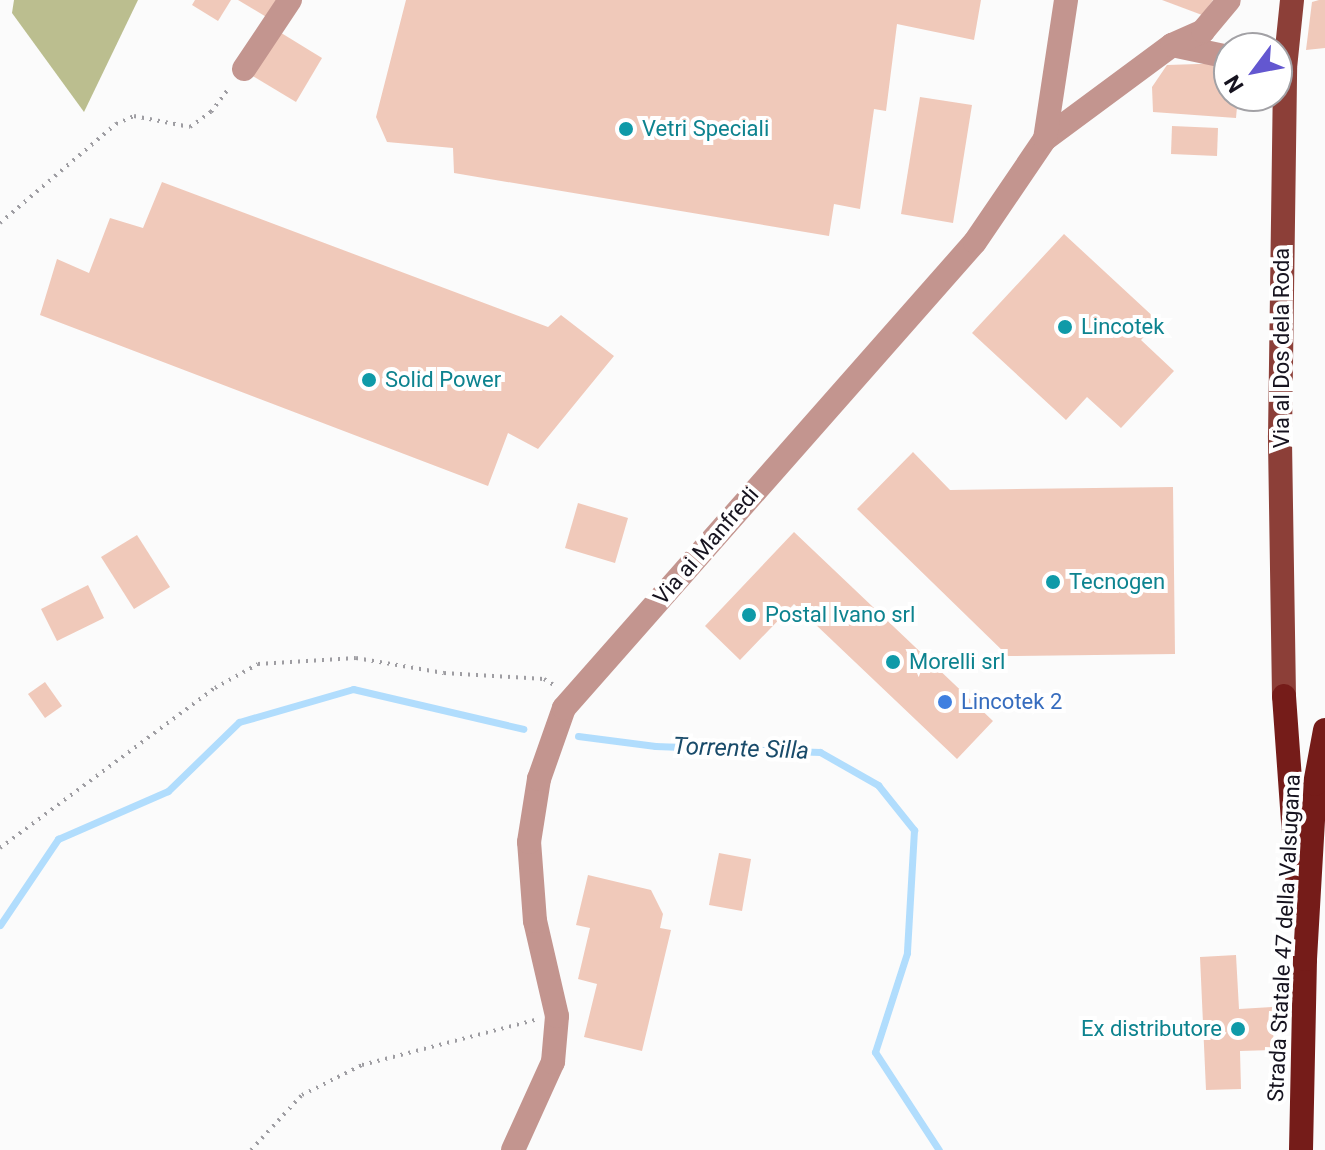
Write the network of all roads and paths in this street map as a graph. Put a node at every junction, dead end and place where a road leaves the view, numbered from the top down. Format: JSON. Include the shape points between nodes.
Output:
{"nodes":[{"id":1,"x":290,"y":0,"type":"edge"},
{"id":2,"x":1066,"y":0,"type":"edge"},
{"id":3,"x":1229,"y":0,"type":"edge"},
{"id":4,"x":1292,"y":0,"type":"edge"},
{"id":5,"x":1287,"y":32,"type":"edge"},
{"id":6,"x":1172,"y":45,"type":"junction"},
{"id":7,"x":1213,"y":54,"type":"edge"},
{"id":8,"x":244,"y":69,"type":"joint"},
{"id":9,"x":1281,"y":112,"type":"edge"},
{"id":10,"x":1045,"y":139,"type":"junction"},
{"id":11,"x":0,"y":223,"type":"edge"},
{"id":12,"x":1284,"y":696,"type":"joint"},
{"id":13,"x":568,"y":704,"type":"junction"},
{"id":14,"x":1325,"y":730,"type":"edge"},
{"id":15,"x":0,"y":848,"type":"edge"},
{"id":16,"x":1305,"y":959,"type":"junction"},
{"id":17,"x":557,"y":1016,"type":"junction"},
{"id":18,"x":251,"y":1150,"type":"edge"},
{"id":19,"x":513,"y":1150,"type":"edge"},
{"id":20,"x":1301,"y":1150,"type":"edge"}],
"edges":[{"from":1,"to":8,"type":"street"},
{"from":2,"to":10,"type":"street","name":"Via ai Manfredi"},
{"from":3,"to":6,"type":"street","name":"Via ai Manfredi","via":[[1203,31]]},
{"from":4,"to":5,"type":"main road","name":"Via al Dos dela Roda"},
{"from":6,"to":7,"type":"street"},
{"from":6,"to":10,"type":"street","name":"Via ai Manfredi"},
{"from":8,"to":11,"type":"path","via":[[211,112],[190,127],[134,116],[116,124]]},
{"from":9,"to":12,"type":"main road","name":"Via al Dos dela Roda"},
{"from":10,"to":13,"type":"street","name":"Via ai Manfredi","via":[[975,242]]},
{"from":12,"to":16,"type":"highway"},
{"from":13,"to":15,"type":"path","via":[[544,679],[444,673],[356,658],[258,664],[215,688]]},
{"from":13,"to":17,"type":"street","name":"Via ai Manfredi","via":[[550,739],[529,842],[535,921]]},
{"from":14,"to":16,"type":"highway","name":"Strada Statale 47 della Valsugana","via":[[1315,784]]},
{"from":16,"to":20,"type":"highway","name":"Strada Statale 47 della Valsugana"},
{"from":17,"to":18,"type":"path","via":[[362,1065],[302,1095]]},
{"from":17,"to":19,"type":"street","name":"Via ai Manfredi","via":[[553,1062]]}]}
